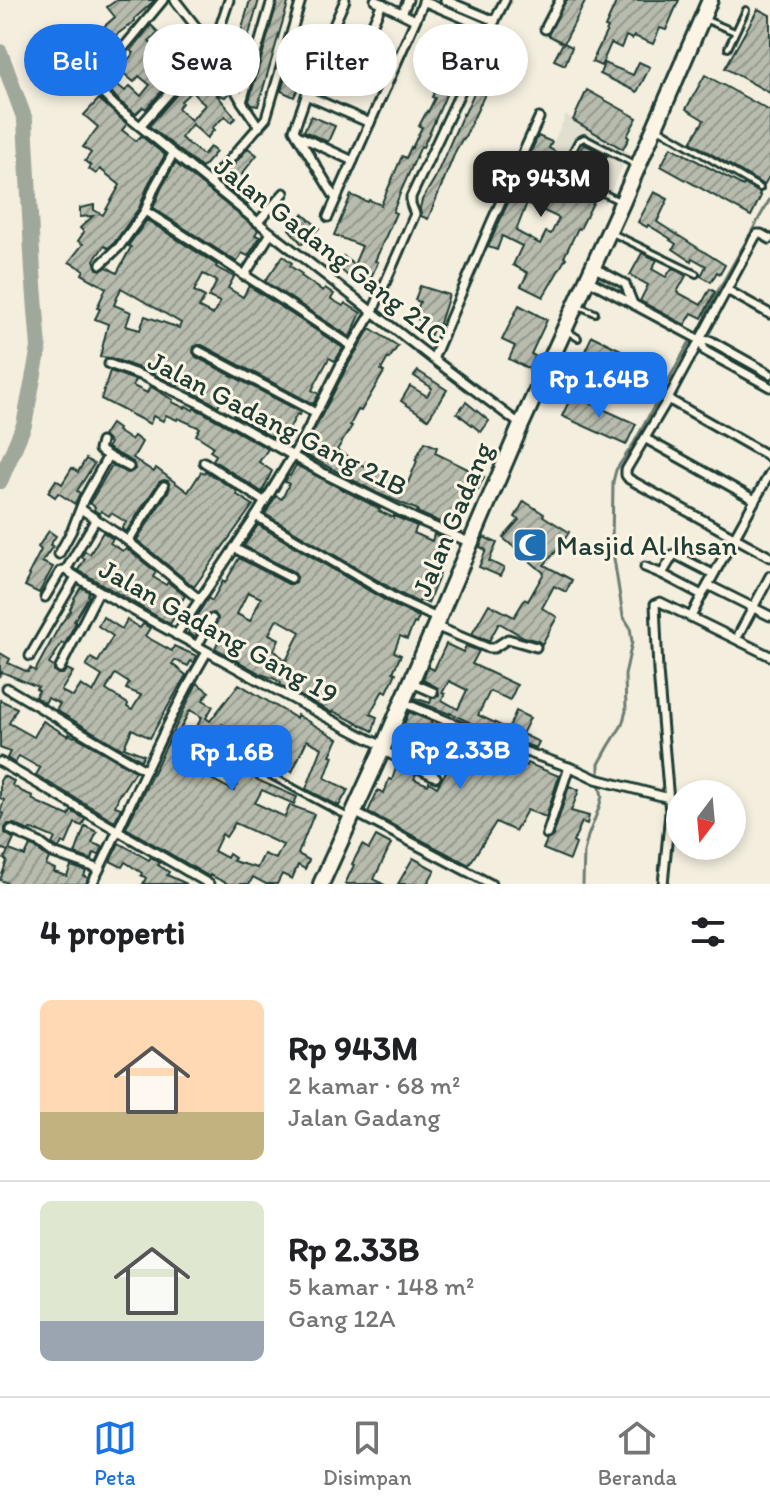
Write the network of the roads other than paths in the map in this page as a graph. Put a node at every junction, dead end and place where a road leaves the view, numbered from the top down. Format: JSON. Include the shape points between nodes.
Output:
{"nodes":[{"id":1,"x":163,"y":0,"type":"edge"},
{"id":2,"x":175,"y":0,"type":"edge"},
{"id":3,"x":229,"y":0,"type":"edge"},
{"id":4,"x":272,"y":0,"type":"edge"},
{"id":5,"x":301,"y":0,"type":"edge"},
{"id":6,"x":345,"y":0,"type":"edge"},
{"id":7,"x":408,"y":0,"type":"edge"},
{"id":8,"x":505,"y":0,"type":"edge"},
{"id":9,"x":560,"y":0,"type":"edge"},
{"id":10,"x":710,"y":0,"type":"edge"},
{"id":11,"x":422,"y":1,"type":"edge"},
{"id":12,"x":451,"y":1,"type":"edge"},
{"id":13,"x":379,"y":2,"type":"edge"},
{"id":14,"x":746,"y":10,"type":"dead end"},
{"id":15,"x":450,"y":12,"type":"junction"},
{"id":16,"x":402,"y":13,"type":"junction"},
{"id":17,"x":702,"y":18,"type":"junction"},
{"id":18,"x":415,"y":20,"type":"junction"},
{"id":19,"x":495,"y":21,"type":"junction"},
{"id":20,"x":194,"y":24,"type":"edge"},
{"id":21,"x":221,"y":24,"type":"edge"},
{"id":22,"x":334,"y":24,"type":"edge"},
{"id":23,"x":370,"y":24,"type":"edge"},
{"id":24,"x":545,"y":29,"type":"dead end"},
{"id":25,"x":735,"y":32,"type":"junction"},
{"id":26,"x":127,"y":44,"type":"edge"},
{"id":27,"x":728,"y":48,"type":"dead end"},
{"id":28,"x":397,"y":62,"type":"edge"},
{"id":29,"x":105,"y":96,"type":"edge"},
{"id":30,"x":167,"y":96,"type":"edge"},
{"id":31,"x":239,"y":96,"type":"edge"},
{"id":32,"x":306,"y":96,"type":"edge"},
{"id":33,"x":308,"y":96,"type":"edge"},
{"id":34,"x":382,"y":96,"type":"edge"},
{"id":35,"x":459,"y":96,"type":"edge"},
{"id":36,"x":242,"y":102,"type":"junction"},
{"id":37,"x":539,"y":118,"type":"dead end"},
{"id":38,"x":370,"y":123,"type":"junction"},
{"id":39,"x":140,"y":126,"type":"junction"},
{"id":40,"x":654,"y":126,"type":"junction"},
{"id":41,"x":259,"y":127,"type":"junction"},
{"id":42,"x":296,"y":135,"type":"junction"},
{"id":43,"x":173,"y":154,"type":"junction"},
{"id":44,"x":353,"y":161,"type":"junction"},
{"id":45,"x":637,"y":166,"type":"junction"},
{"id":46,"x":210,"y":182,"type":"junction"},
{"id":47,"x":760,"y":188,"type":"dead end"},
{"id":48,"x":284,"y":193,"type":"dead end"},
{"id":49,"x":336,"y":199,"type":"junction"},
{"id":50,"x":622,"y":203,"type":"junction"},
{"id":51,"x":145,"y":211,"type":"junction"},
{"id":52,"x":328,"y":217,"type":"dead end"},
{"id":53,"x":258,"y":222,"type":"junction"},
{"id":54,"x":608,"y":231,"type":"junction"},
{"id":55,"x":271,"y":233,"type":"junction"},
{"id":56,"x":770,"y":239,"type":"edge"},
{"id":57,"x":101,"y":264,"type":"dead end"},
{"id":58,"x":589,"y":273,"type":"junction"},
{"id":59,"x":696,"y":274,"type":"dead end"},
{"id":60,"x":244,"y":276,"type":"junction"},
{"id":61,"x":727,"y":290,"type":"junction"},
{"id":62,"x":575,"y":304,"type":"junction"},
{"id":63,"x":633,"y":304,"type":"junction"},
{"id":64,"x":373,"y":311,"type":"junction"},
{"id":65,"x":595,"y":313,"type":"dead end"},
{"id":66,"x":770,"y":314,"type":"edge"},
{"id":67,"x":564,"y":329,"type":"junction"},
{"id":68,"x":578,"y":338,"type":"dead end"},
{"id":69,"x":700,"y":340,"type":"junction"},
{"id":70,"x":352,"y":346,"type":"junction"},
{"id":71,"x":199,"y":351,"type":"dead end"},
{"id":72,"x":433,"y":359,"type":"junction"},
{"id":73,"x":109,"y":364,"type":"dead end"},
{"id":74,"x":753,"y":365,"type":"junction"},
{"id":75,"x":748,"y":374,"type":"junction"},
{"id":76,"x":770,"y":374,"type":"edge"},
{"id":77,"x":770,"y":387,"type":"edge"},
{"id":78,"x":668,"y":399,"type":"junction"},
{"id":79,"x":316,"y":413,"type":"junction"},
{"id":80,"x":521,"y":425,"type":"junction"},
{"id":81,"x":646,"y":439,"type":"junction"},
{"id":82,"x":101,"y":442,"type":"dead end"},
{"id":83,"x":293,"y":455,"type":"junction"},
{"id":84,"x":108,"y":456,"type":"junction"},
{"id":85,"x":770,"y":457,"type":"edge"},
{"id":86,"x":204,"y":462,"type":"dead end"},
{"id":87,"x":129,"y":467,"type":"dead end"},
{"id":88,"x":770,"y":473,"type":"edge"},
{"id":89,"x":164,"y":486,"type":"dead end"},
{"id":90,"x":755,"y":500,"type":"junction"},
{"id":91,"x":265,"y":502,"type":"junction"},
{"id":92,"x":81,"y":509,"type":"junction"},
{"id":93,"x":256,"y":516,"type":"junction"},
{"id":94,"x":96,"y":519,"type":"junction"},
{"id":95,"x":734,"y":538,"type":"junction"},
{"id":96,"x":128,"y":541,"type":"junction"},
{"id":97,"x":471,"y":543,"type":"junction"},
{"id":98,"x":234,"y":548,"type":"junction"},
{"id":99,"x":59,"y":554,"type":"dead end"},
{"id":100,"x":770,"y":557,"type":"edge"},
{"id":101,"x":645,"y":567,"type":"dead end"},
{"id":102,"x":66,"y":570,"type":"junction"},
{"id":103,"x":662,"y":574,"type":"junction"},
{"id":104,"x":713,"y":574,"type":"junction"},
{"id":105,"x":770,"y":576,"type":"edge"},
{"id":106,"x":76,"y":577,"type":"junction"},
{"id":107,"x":291,"y":578,"type":"dead end"},
{"id":108,"x":708,"y":585,"type":"junction"},
{"id":109,"x":99,"y":591,"type":"junction"},
{"id":110,"x":702,"y":595,"type":"junction"},
{"id":111,"x":45,"y":597,"type":"dead end"},
{"id":112,"x":199,"y":599,"type":"junction"},
{"id":113,"x":753,"y":607,"type":"junction"},
{"id":114,"x":693,"y":613,"type":"dead end"},
{"id":115,"x":770,"y":616,"type":"edge"},
{"id":116,"x":212,"y":619,"type":"dead end"},
{"id":117,"x":437,"y":622,"type":"junction"},
{"id":118,"x":739,"y":634,"type":"dead end"},
{"id":119,"x":176,"y":635,"type":"junction"},
{"id":120,"x":197,"y":646,"type":"junction"},
{"id":121,"x":536,"y":647,"type":"dead end"},
{"id":122,"x":207,"y":652,"type":"junction"},
{"id":123,"x":30,"y":656,"type":"dead end"},
{"id":124,"x":770,"y":656,"type":"edge"},
{"id":125,"x":60,"y":668,"type":"dead end"},
{"id":126,"x":410,"y":682,"type":"junction"},
{"id":127,"x":7,"y":688,"type":"dead end"},
{"id":128,"x":433,"y":692,"type":"dead end"},
{"id":129,"x":402,"y":702,"type":"junction"},
{"id":130,"x":382,"y":748,"type":"junction"},
{"id":131,"x":0,"y":762,"type":"edge"},
{"id":132,"x":225,"y":767,"type":"dead end"},
{"id":133,"x":569,"y":767,"type":"junction"},
{"id":134,"x":145,"y":770,"type":"junction"},
{"id":135,"x":436,"y":777,"type":"dead end"},
{"id":136,"x":667,"y":780,"type":"edge"},
{"id":137,"x":666,"y":797,"type":"edge"},
{"id":138,"x":352,"y":815,"type":"junction"},
{"id":139,"x":11,"y":830,"type":"dead end"},
{"id":140,"x":117,"y":830,"type":"junction"},
{"id":141,"x":547,"y":834,"type":"dead end"},
{"id":142,"x":666,"y":854,"type":"edge"},
{"id":143,"x":99,"y":869,"type":"junction"},
{"id":144,"x":92,"y":884,"type":"edge"},
{"id":145,"x":209,"y":884,"type":"edge"},
{"id":146,"x":321,"y":884,"type":"edge"},
{"id":147,"x":491,"y":884,"type":"edge"},
{"id":148,"x":663,"y":884,"type":"edge"}],
"edges":[{"from":1,"to":26,"type":"street"},
{"from":2,"to":20,"type":"street"},
{"from":3,"to":21,"type":"street"},
{"from":4,"to":36,"type":"street"},
{"from":5,"to":41,"type":"street"},
{"from":6,"to":22,"type":"street"},
{"from":7,"to":16,"type":"street"},
{"from":8,"to":19,"type":"street"},
{"from":9,"to":24,"type":"street"},
{"from":10,"to":17,"type":"highway","name":"Jalan Gadang"},
{"from":11,"to":15,"type":"street"},
{"from":11,"to":18,"type":"street"},
{"from":12,"to":15,"type":"street"},
{"from":12,"to":19,"type":"street"},
{"from":13,"to":16,"type":"street"},
{"from":13,"to":23,"type":"street"},
{"from":14,"to":25,"type":"lane"},
{"from":15,"to":19,"type":"street","via":[[489,29]]},
{"from":16,"to":18,"type":"street"},
{"from":17,"to":25,"type":"lane"},
{"from":17,"to":40,"type":"highway","name":"Jalan Gadang"},
{"from":18,"to":28,"type":"street"},
{"from":25,"to":27,"type":"lane"},
{"from":29,"to":39,"type":"street","name":"Jalan Gadang Gang 21C"},
{"from":30,"to":39,"type":"street"},
{"from":31,"to":36,"type":"street"},
{"from":32,"to":42,"type":"street"},
{"from":33,"to":38,"type":"street"},
{"from":34,"to":38,"type":"street"},
{"from":35,"to":64,"type":"street","via":[[411,197],[415,214]]},
{"from":36,"to":41,"type":"street"},
{"from":37,"to":72,"type":"street"},
{"from":38,"to":44,"type":"street"},
{"from":39,"to":43,"type":"street","name":"Jalan Gadang Gang 21C"},
{"from":40,"to":45,"type":"highway","name":"Jalan Gadang"},
{"from":40,"to":47,"type":"lane"},
{"from":41,"to":46,"type":"street"},
{"from":42,"to":44,"type":"street"},
{"from":42,"to":49,"type":"street"},
{"from":43,"to":46,"type":"street","name":"Jalan Gadang Gang 21C"},
{"from":43,"to":51,"type":"street"},
{"from":44,"to":49,"type":"street"},
{"from":45,"to":50,"type":"highway","name":"Jalan Gadang"},
{"from":45,"to":50,"type":"lane","via":[[581,138],[564,167],[567,175]]},
{"from":46,"to":53,"type":"street","name":"Jalan Gadang Gang 21C"},
{"from":48,"to":53,"type":"street"},
{"from":49,"to":52,"type":"street"},
{"from":50,"to":54,"type":"highway","name":"Jalan Gadang"},
{"from":51,"to":57,"type":"street"},
{"from":51,"to":60,"type":"street"},
{"from":53,"to":55,"type":"street","name":"Jalan Gadang Gang 21C"},
{"from":54,"to":58,"type":"highway","name":"Jalan Gadang"},
{"from":54,"to":59,"type":"lane"},
{"from":55,"to":60,"type":"street"},
{"from":55,"to":64,"type":"street","name":"Jalan Gadang Gang 21C"},
{"from":56,"to":61,"type":"street","via":[[757,234]]},
{"from":58,"to":62,"type":"highway","name":"Jalan Gadang"},
{"from":58,"to":63,"type":"street"},
{"from":58,"to":63,"type":"street","via":[[625,284]]},
{"from":60,"to":70,"type":"street"},
{"from":61,"to":66,"type":"street"},
{"from":61,"to":69,"type":"street"},
{"from":62,"to":65,"type":"lane"},
{"from":62,"to":67,"type":"highway","name":"Jalan Gadang"},
{"from":63,"to":69,"type":"street"},
{"from":64,"to":70,"type":"street"},
{"from":64,"to":72,"type":"street","name":"Jalan Gadang Gang 21C"},
{"from":67,"to":68,"type":"lane"},
{"from":67,"to":80,"type":"highway","name":"Jalan Gadang"},
{"from":69,"to":74,"type":"street"},
{"from":69,"to":75,"type":"street","via":[[705,351]]},
{"from":69,"to":78,"type":"street"},
{"from":70,"to":79,"type":"street"},
{"from":71,"to":79,"type":"street"},
{"from":72,"to":80,"type":"street","name":"Jalan Gadang Gang 21C"},
{"from":73,"to":83,"type":"street","name":"Jalan Gadang Gang 21B","via":[[205,406]]},
{"from":74,"to":75,"type":"street"},
{"from":74,"to":76,"type":"street"},
{"from":75,"to":77,"type":"street"},
{"from":78,"to":81,"type":"street"},
{"from":78,"to":85,"type":"street"},
{"from":79,"to":83,"type":"street"},
{"from":80,"to":97,"type":"highway","name":"Jalan Gadang"},
{"from":81,"to":90,"type":"street"},
{"from":81,"to":95,"type":"street","via":[[626,475]]},
{"from":82,"to":84,"type":"street","via":[[99,450]]},
{"from":83,"to":91,"type":"street"},
{"from":83,"to":97,"type":"street","name":"Jalan Gadang Gang 21B"},
{"from":84,"to":87,"type":"street"},
{"from":84,"to":92,"type":"street"},
{"from":86,"to":91,"type":"street"},
{"from":88,"to":90,"type":"street"},
{"from":89,"to":96,"type":"street"},
{"from":90,"to":95,"type":"street"},
{"from":91,"to":93,"type":"street"},
{"from":92,"to":94,"type":"street"},
{"from":92,"to":99,"type":"street"},
{"from":93,"to":98,"type":"street"},
{"from":93,"to":117,"type":"street"},
{"from":94,"to":96,"type":"street"},
{"from":94,"to":102,"type":"street"},
{"from":95,"to":100,"type":"street"},
{"from":95,"to":104,"type":"street"},
{"from":96,"to":112,"type":"street"},
{"from":97,"to":117,"type":"highway","name":"Jalan Gadang"},
{"from":98,"to":107,"type":"street"},
{"from":98,"to":112,"type":"street"},
{"from":101,"to":103,"type":"street"},
{"from":102,"to":106,"type":"street","name":"Jalan Gadang Gang 19"},
{"from":102,"to":111,"type":"street","name":"Jalan Gadang Gang 19"},
{"from":103,"to":104,"type":"street","via":[[674,554]]},
{"from":103,"to":110,"type":"street"},
{"from":104,"to":108,"type":"street"},
{"from":105,"to":113,"type":"street"},
{"from":106,"to":109,"type":"street","name":"Jalan Gadang Gang 19"},
{"from":106,"to":123,"type":"street"},
{"from":108,"to":110,"type":"street"},
{"from":108,"to":113,"type":"street"},
{"from":109,"to":119,"type":"street","name":"Jalan Gadang Gang 19"},
{"from":109,"to":125,"type":"street"},
{"from":110,"to":114,"type":"street"},
{"from":112,"to":119,"type":"street"},
{"from":113,"to":115,"type":"street"},
{"from":113,"to":118,"type":"street"},
{"from":116,"to":120,"type":"street"},
{"from":117,"to":121,"type":"street","via":[[488,648],[508,639]]},
{"from":117,"to":126,"type":"highway","name":"Jalan Gadang"},
{"from":119,"to":120,"type":"street","name":"Jalan Gadang Gang 19"},
{"from":120,"to":122,"type":"street","name":"Jalan Gadang Gang 19"},
{"from":122,"to":130,"type":"street","name":"Jalan Gadang Gang 19"},
{"from":122,"to":134,"type":"street"},
{"from":124,"to":136,"type":"street","via":[[655,604]]},
{"from":126,"to":128,"type":"street"},
{"from":126,"to":129,"type":"highway","name":"Jalan Gadang"},
{"from":127,"to":134,"type":"street"},
{"from":129,"to":130,"type":"highway","name":"Jalan Gadang"},
{"from":129,"to":133,"type":"street"},
{"from":130,"to":135,"type":"street","name":"Jalan Gadang Gang 19"},
{"from":130,"to":138,"type":"highway","name":"Jalan Gadang"},
{"from":131,"to":140,"type":"street"},
{"from":132,"to":138,"type":"lane","via":[[237,761],[251,765]]},
{"from":133,"to":137,"type":"street"},
{"from":133,"to":141,"type":"street"},
{"from":134,"to":140,"type":"street"},
{"from":138,"to":146,"type":"highway","name":"Jalan Gadang"},
{"from":138,"to":147,"type":"street"},
{"from":139,"to":143,"type":"street","via":[[53,853]]},
{"from":140,"to":143,"type":"street"},
{"from":140,"to":145,"type":"street"},
{"from":142,"to":148,"type":"street"},
{"from":143,"to":144,"type":"street"}]}
